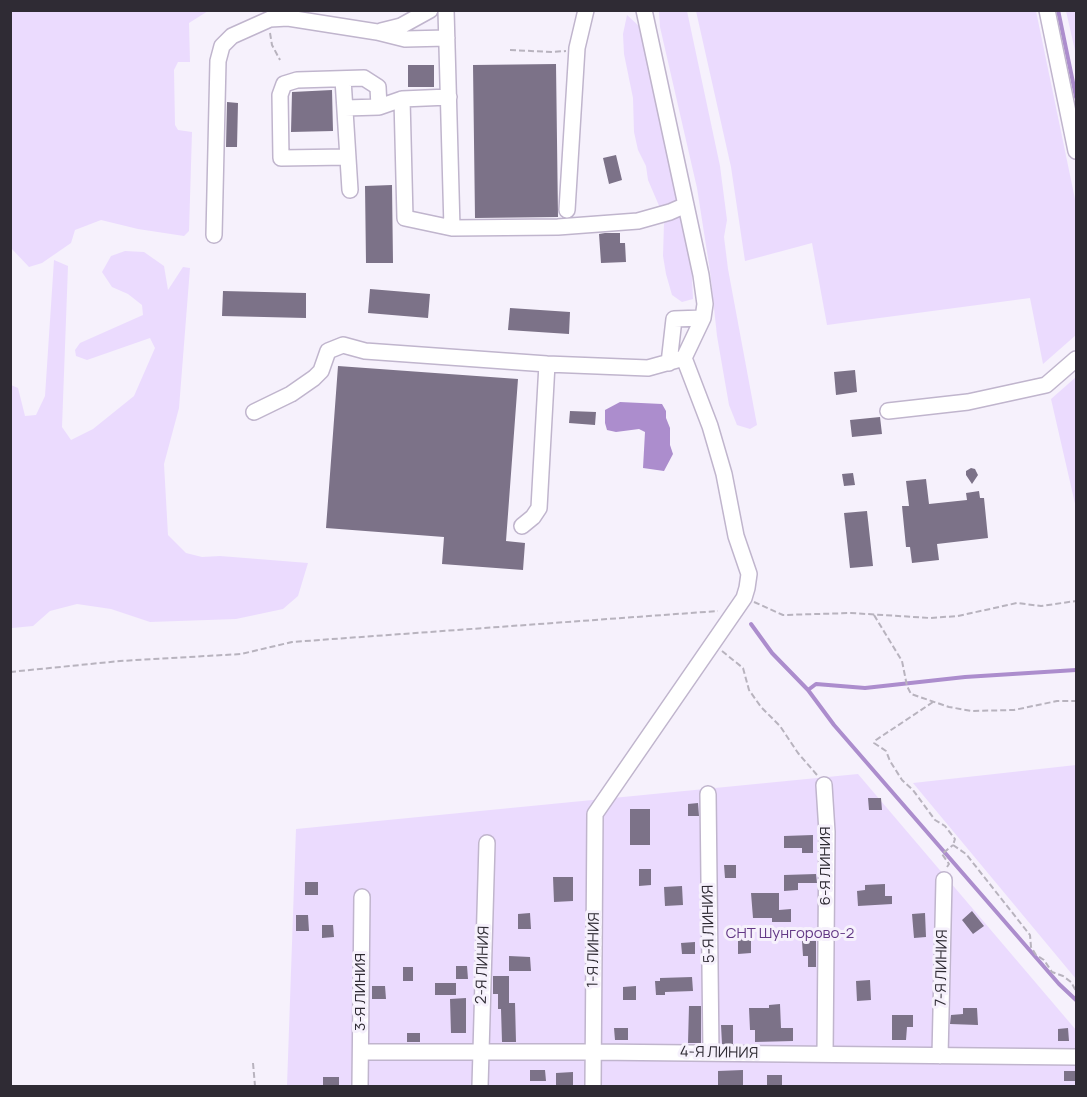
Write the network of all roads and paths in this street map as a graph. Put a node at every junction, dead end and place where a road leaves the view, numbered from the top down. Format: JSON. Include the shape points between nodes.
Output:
{"nodes":[{"id":1,"x":430,"y":10,"type":"edge"},
{"id":2,"x":446,"y":10,"type":"edge"},
{"id":3,"x":586,"y":10,"type":"edge"},
{"id":4,"x":644,"y":10,"type":"edge"},
{"id":5,"x":1047,"y":10,"type":"edge"},
{"id":6,"x":270,"y":19,"type":"junction"},
{"id":7,"x":377,"y":32,"type":"junction"},
{"id":8,"x":447,"y":38,"type":"junction"},
{"id":9,"x":577,"y":48,"type":"junction"},
{"id":10,"x":510,"y":50,"type":"dead end"},
{"id":11,"x":280,"y":60,"type":"dead end"},
{"id":12,"x":343,"y":79,"type":"junction"},
{"id":13,"x":449,"y":97,"type":"junction"},
{"id":14,"x":402,"y":99,"type":"junction"},
{"id":15,"x":379,"y":107,"type":"junction"},
{"id":16,"x":345,"y":108,"type":"junction"},
{"id":17,"x":1077,"y":151,"type":"edge"},
{"id":18,"x":348,"y":157,"type":"junction"},
{"id":19,"x":350,"y":190,"type":"dead end"},
{"id":20,"x":686,"y":205,"type":"junction"},
{"id":21,"x":567,"y":210,"type":"dead end"},
{"id":22,"x":453,"y":228,"type":"junction"},
{"id":23,"x":214,"y":235,"type":"dead end"},
{"id":24,"x":703,"y":318,"type":"junction"},
{"id":25,"x":684,"y":358,"type":"junction"},
{"id":26,"x":1077,"y":359,"type":"edge"},
{"id":27,"x":669,"y":363,"type":"junction"},
{"id":28,"x":547,"y":364,"type":"junction"},
{"id":29,"x":254,"y":411,"type":"dead end"},
{"id":30,"x":888,"y":411,"type":"dead end"},
{"id":31,"x":522,"y":526,"type":"dead end"},
{"id":32,"x":1077,"y":601,"type":"edge"},
{"id":33,"x":740,"y":604,"type":"junction"},
{"id":34,"x":874,"y":615,"type":"junction"},
{"id":35,"x":713,"y":645,"type":"junction"},
{"id":36,"x":10,"y":672,"type":"edge"},
{"id":37,"x":1077,"y":700,"type":"edge"},
{"id":38,"x":933,"y":702,"type":"junction"},
{"id":39,"x":824,"y":785,"type":"joint"},
{"id":40,"x":708,"y":794,"type":"dead end"},
{"id":41,"x":487,"y":843,"type":"dead end"},
{"id":42,"x":952,"y":846,"type":"junction"},
{"id":43,"x":942,"y":854,"type":"dead end"},
{"id":44,"x":944,"y":880,"type":"dead end"},
{"id":45,"x":362,"y":897,"type":"dead end"},
{"id":46,"x":1077,"y":991,"type":"edge"},
{"id":47,"x":361,"y":1052,"type":"junction"},
{"id":48,"x":593,"y":1052,"type":"junction"},
{"id":49,"x":480,"y":1053,"type":"junction"},
{"id":50,"x":711,"y":1053,"type":"junction"},
{"id":51,"x":825,"y":1054,"type":"junction"},
{"id":52,"x":940,"y":1056,"type":"junction"},
{"id":53,"x":1077,"y":1057,"type":"edge"},
{"id":54,"x":252,"y":1063,"type":"dead end"},
{"id":55,"x":255,"y":1086,"type":"edge"},
{"id":56,"x":360,"y":1086,"type":"edge"},
{"id":57,"x":480,"y":1086,"type":"edge"},
{"id":58,"x":593,"y":1086,"type":"edge"}],
"edges":[{"from":1,"to":7,"type":"street","via":[[401,26]]},
{"from":2,"to":8,"type":"street"},
{"from":3,"to":9,"type":"street"},
{"from":4,"to":20,"type":"street"},
{"from":5,"to":17,"type":"street"},
{"from":6,"to":7,"type":"street","via":[[288,18]]},
{"from":6,"to":11,"type":"path","via":[[272,45]]},
{"from":6,"to":23,"type":"street","via":[[232,36],[222,46],[218,61]]},
{"from":7,"to":8,"type":"street","via":[[405,39]]},
{"from":8,"to":13,"type":"street"},
{"from":9,"to":10,"type":"path","via":[[552,52]]},
{"from":9,"to":21,"type":"street"},
{"from":12,"to":15,"type":"street","via":[[364,78],[378,87]]},
{"from":12,"to":16,"type":"street"},
{"from":12,"to":18,"type":"street","via":[[284,84],[280,95],[281,158]]},
{"from":13,"to":14,"type":"street"},
{"from":13,"to":22,"type":"street"},
{"from":14,"to":15,"type":"street"},
{"from":14,"to":22,"type":"street","via":[[405,218]]},
{"from":15,"to":16,"type":"street"},
{"from":16,"to":18,"type":"street"},
{"from":18,"to":19,"type":"street"},
{"from":20,"to":22,"type":"street","via":[[638,221]]},
{"from":20,"to":24,"type":"street","via":[[701,275]]},
{"from":24,"to":25,"type":"street"},
{"from":24,"to":27,"type":"street","via":[[674,319]]},
{"from":25,"to":27,"type":"street"},
{"from":25,"to":33,"type":"street","via":[[724,474],[748,574]]},
{"from":26,"to":30,"type":"street","via":[[1046,385],[968,402]]},
{"from":27,"to":28,"type":"street","via":[[648,368]]},
{"from":28,"to":29,"type":"street","via":[[365,351],[343,345],[328,351],[314,378]]},
{"from":28,"to":31,"type":"street","via":[[539,508]]},
{"from":32,"to":34,"type":"path","via":[[1041,606],[1017,603],[930,618]]},
{"from":33,"to":34,"type":"path","via":[[783,615]]},
{"from":33,"to":35,"type":"street"},
{"from":33,"to":36,"type":"path","via":[[292,642],[241,654]]},
{"from":34,"to":38,"type":"path","via":[[902,661],[911,694]]},
{"from":35,"to":39,"type":"path","via":[[743,668],[749,690]]},
{"from":35,"to":48,"type":"street","name":"1-Я ЛИНИЯ","via":[[595,814]]},
{"from":37,"to":38,"type":"path","via":[[991,711]]},
{"from":38,"to":42,"type":"path","via":[[874,743],[886,752],[935,820],[945,826],[955,840]]},
{"from":39,"to":51,"type":"street","name":"6-Я ЛИНИЯ"},
{"from":40,"to":50,"type":"street","name":"5-Я ЛИНИЯ"},
{"from":41,"to":49,"type":"street","name":"2-Я ЛИНИЯ"},
{"from":42,"to":43,"type":"path"},
{"from":42,"to":46,"type":"path","via":[[966,854],[1030,935],[1031,947],[1050,971],[1063,976]]},
{"from":44,"to":52,"type":"street","name":"7-Я ЛИНИЯ"},
{"from":45,"to":47,"type":"street","name":"3-Я ЛИНИЯ"},
{"from":47,"to":49,"type":"street","name":"4-Я ЛИНИЯ"},
{"from":47,"to":56,"type":"street","name":"3-Я ЛИНИЯ"},
{"from":48,"to":49,"type":"street","name":"4-Я ЛИНИЯ"},
{"from":48,"to":50,"type":"street","name":"4-Я ЛИНИЯ"},
{"from":48,"to":58,"type":"street","name":"1-Я ЛИНИЯ"},
{"from":49,"to":57,"type":"street","name":"2-Я ЛИНИЯ"},
{"from":50,"to":51,"type":"street","name":"4-Я ЛИНИЯ"},
{"from":51,"to":52,"type":"street","name":"4-Я ЛИНИЯ"},
{"from":52,"to":53,"type":"street","name":"4-Я ЛИНИЯ"},
{"from":54,"to":55,"type":"path"}]}
